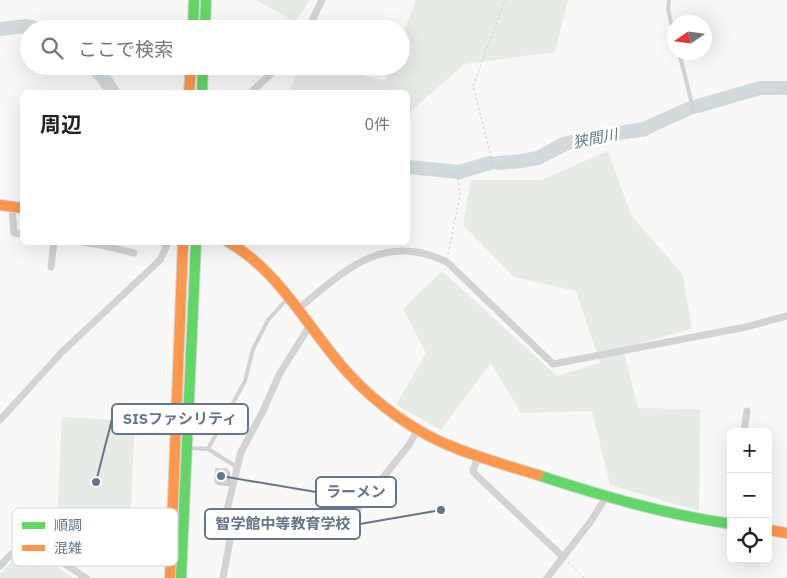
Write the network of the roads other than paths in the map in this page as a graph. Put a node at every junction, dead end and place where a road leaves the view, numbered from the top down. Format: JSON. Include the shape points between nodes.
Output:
{"nodes":[{"id":1,"x":194,"y":0,"type":"edge"},
{"id":2,"x":206,"y":0,"type":"edge"},
{"id":3,"x":322,"y":0,"type":"edge"},
{"id":4,"x":669,"y":0,"type":"edge"},
{"id":5,"x":669,"y":15,"type":"edge"},
{"id":6,"x":193,"y":20,"type":"edge"},
{"id":7,"x":205,"y":20,"type":"edge"},
{"id":8,"x":312,"y":20,"type":"edge"},
{"id":9,"x":681,"y":60,"type":"edge"},
{"id":10,"x":190,"y":75,"type":"edge"},
{"id":11,"x":203,"y":75,"type":"edge"},
{"id":12,"x":273,"y":75,"type":"edge"},
{"id":13,"x":261,"y":89,"type":"edge"},
{"id":14,"x":189,"y":90,"type":"edge"},
{"id":15,"x":202,"y":90,"type":"edge"},
{"id":16,"x":694,"y":112,"type":"road end"},
{"id":17,"x":0,"y":205,"type":"edge"},
{"id":18,"x":12,"y":206,"type":"junction"},
{"id":19,"x":20,"y":208,"type":"edge"},
{"id":20,"x":20,"y":234,"type":"edge"},
{"id":21,"x":54,"y":245,"type":"edge"},
{"id":22,"x":105,"y":245,"type":"edge"},
{"id":23,"x":167,"y":245,"type":"edge"},
{"id":24,"x":182,"y":245,"type":"edge"},
{"id":25,"x":196,"y":245,"type":"edge"},
{"id":26,"x":232,"y":245,"type":"edge"},
{"id":27,"x":134,"y":253,"type":"dead end"},
{"id":28,"x":51,"y":267,"type":"dead end"},
{"id":29,"x":288,"y":297,"type":"junction"},
{"id":30,"x":298,"y":309,"type":"junction"},
{"id":31,"x":787,"y":316,"type":"edge"},
{"id":32,"x":310,"y":325,"type":"junction"},
{"id":33,"x":747,"y":411,"type":"dead end"},
{"id":34,"x":0,"y":420,"type":"edge"},
{"id":35,"x":745,"y":428,"type":"edge"},
{"id":36,"x":418,"y":429,"type":"junction"},
{"id":37,"x":186,"y":448,"type":"junction"},
{"id":38,"x":208,"y":449,"type":"junction"},
{"id":39,"x":479,"y":456,"type":"junction"},
{"id":40,"x":237,"y":467,"type":"junction"},
{"id":41,"x":606,"y":497,"type":"junction"},
{"id":42,"x":172,"y":508,"type":"edge"},
{"id":43,"x":356,"y":511,"type":"dead end"},
{"id":44,"x":727,"y":524,"type":"edge"},
{"id":45,"x":772,"y":531,"type":"edge"},
{"id":46,"x":787,"y":533,"type":"edge"},
{"id":47,"x":12,"y":554,"type":"edge"},
{"id":48,"x":562,"y":556,"type":"junction"},
{"id":49,"x":0,"y":566,"type":"edge"},
{"id":50,"x":68,"y":566,"type":"edge"},
{"id":51,"x":86,"y":578,"type":"edge"},
{"id":52,"x":181,"y":578,"type":"edge"},
{"id":53,"x":223,"y":578,"type":"edge"},
{"id":54,"x":547,"y":578,"type":"edge"}],
"edges":[{"from":1,"to":6,"type":"main road"},
{"from":2,"to":7,"type":"main road"},
{"from":3,"to":8,"type":"street"},
{"from":4,"to":5,"type":"lane"},
{"from":9,"to":16,"type":"lane"},
{"from":10,"to":14,"type":"main road"},
{"from":11,"to":15,"type":"main road"},
{"from":12,"to":13,"type":"street"},
{"from":17,"to":18,"type":"main road"},
{"from":18,"to":19,"type":"main road"},
{"from":18,"to":20,"type":"street","via":[[14,233]]},
{"from":21,"to":28,"type":"street"},
{"from":22,"to":27,"type":"street"},
{"from":23,"to":34,"type":"street","via":[[160,260],[62,352]]},
{"from":24,"to":42,"type":"main road"},
{"from":25,"to":37,"type":"main road"},
{"from":26,"to":29,"type":"main road","via":[[258,262]]},
{"from":29,"to":30,"type":"main road"},
{"from":29,"to":38,"type":"lane","via":[[268,320],[253,348],[246,381]]},
{"from":30,"to":31,"type":"street","via":[[347,268],[371,256],[396,250],[415,251],[447,262],[554,364],[746,327]]},
{"from":30,"to":32,"type":"main road"},
{"from":32,"to":36,"type":"main road","via":[[371,396],[395,416]]},
{"from":32,"to":40,"type":"street","via":[[280,373],[241,452]]},
{"from":33,"to":35,"type":"street"},
{"from":36,"to":39,"type":"main road"},
{"from":36,"to":43,"type":"street"},
{"from":37,"to":38,"type":"lane"},
{"from":37,"to":52,"type":"main road"},
{"from":38,"to":40,"type":"lane"},
{"from":39,"to":41,"type":"main road"},
{"from":39,"to":48,"type":"street","via":[[473,470],[477,476]]},
{"from":40,"to":53,"type":"street","via":[[225,518],[230,540]]},
{"from":41,"to":44,"type":"main road","via":[[678,516]]},
{"from":41,"to":48,"type":"street"},
{"from":45,"to":46,"type":"main road"},
{"from":47,"to":49,"type":"street"},
{"from":48,"to":54,"type":"street"},
{"from":50,"to":51,"type":"street"}]}
